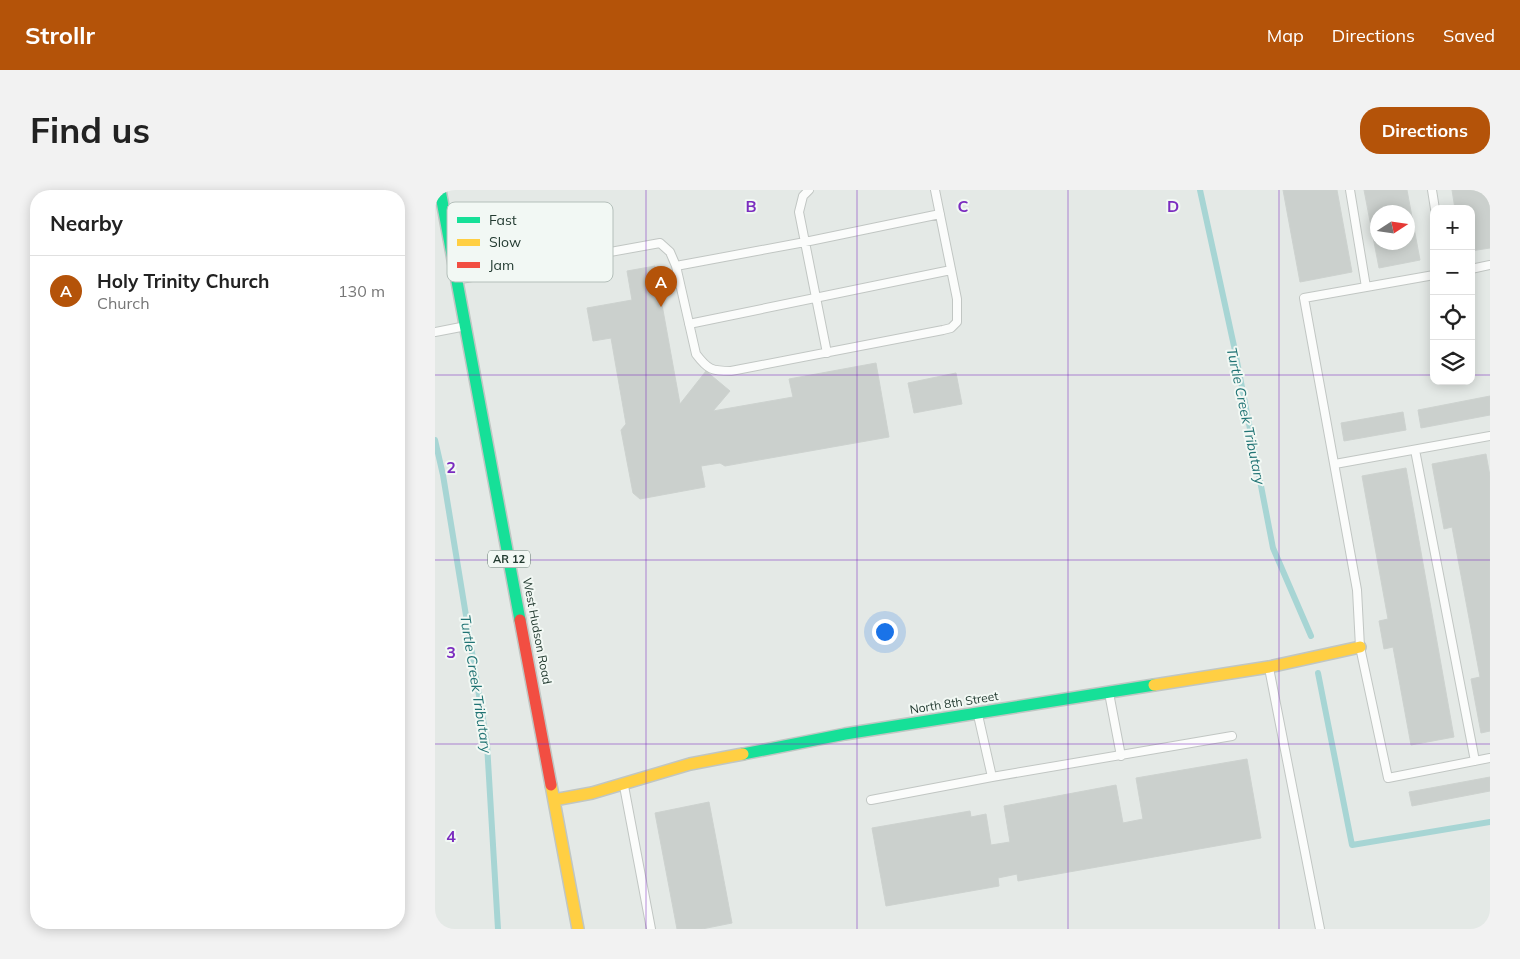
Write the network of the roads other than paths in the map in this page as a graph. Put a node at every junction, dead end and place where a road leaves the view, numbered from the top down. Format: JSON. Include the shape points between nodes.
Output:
{"nodes":[{"id":1,"x":440,"y":190,"type":"edge"},
{"id":2,"x":809,"y":190,"type":"edge"},
{"id":3,"x":935,"y":190,"type":"edge"},
{"id":4,"x":1350,"y":190,"type":"edge"},
{"id":5,"x":1432,"y":190,"type":"edge"},
{"id":6,"x":1434,"y":205,"type":"edge"},
{"id":7,"x":940,"y":214,"type":"junction"},
{"id":8,"x":447,"y":227,"type":"edge"},
{"id":9,"x":805,"y":242,"type":"junction"},
{"id":10,"x":613,"y":252,"type":"edge"},
{"id":11,"x":1490,"y":265,"type":"edge"},
{"id":12,"x":676,"y":266,"type":"junction"},
{"id":13,"x":1475,"y":268,"type":"edge"},
{"id":14,"x":951,"y":270,"type":"junction"},
{"id":15,"x":1430,"y":276,"type":"edge"},
{"id":16,"x":457,"y":282,"type":"edge"},
{"id":17,"x":1367,"y":287,"type":"junction"},
{"id":18,"x":816,"y":298,"type":"junction"},
{"id":19,"x":689,"y":324,"type":"junction"},
{"id":20,"x":466,"y":326,"type":"junction"},
{"id":21,"x":435,"y":332,"type":"edge"},
{"id":22,"x":827,"y":354,"type":"junction"},
{"id":23,"x":1490,"y":436,"type":"edge"},
{"id":24,"x":1415,"y":450,"type":"junction"},
{"id":25,"x":1335,"y":464,"type":"junction"},
{"id":26,"x":1360,"y":647,"type":"junction"},
{"id":27,"x":1269,"y":667,"type":"junction"},
{"id":28,"x":1109,"y":691,"type":"junction"},
{"id":29,"x":978,"y":713,"type":"junction"},
{"id":30,"x":1232,"y":736,"type":"dead end"},
{"id":31,"x":1121,"y":756,"type":"junction"},
{"id":32,"x":1490,"y":758,"type":"edge"},
{"id":33,"x":1475,"y":761,"type":"junction"},
{"id":34,"x":992,"y":777,"type":"junction"},
{"id":35,"x":624,"y":784,"type":"junction"},
{"id":36,"x":554,"y":800,"type":"junction"},
{"id":37,"x":871,"y":800,"type":"dead end"},
{"id":38,"x":578,"y":929,"type":"edge"},
{"id":39,"x":651,"y":929,"type":"edge"},
{"id":40,"x":1319,"y":929,"type":"edge"}],
"edges":[{"from":1,"to":8,"type":"main road","name":"West Hudson Road","number":"AR 12"},
{"from":2,"to":9,"type":"lane","via":[[803,196],[799,212]]},
{"from":3,"to":7,"type":"lane"},
{"from":4,"to":17,"type":"lane"},
{"from":5,"to":6,"type":"lane"},
{"from":7,"to":9,"type":"lane"},
{"from":7,"to":14,"type":"lane"},
{"from":9,"to":12,"type":"lane"},
{"from":9,"to":18,"type":"lane"},
{"from":10,"to":12,"type":"lane","via":[[660,243],[670,252]]},
{"from":11,"to":13,"type":"lane"},
{"from":12,"to":19,"type":"lane"},
{"from":14,"to":18,"type":"lane"},
{"from":14,"to":22,"type":"lane","via":[[957,322],[951,328]]},
{"from":15,"to":17,"type":"lane"},
{"from":16,"to":20,"type":"main road","name":"West Hudson Road","number":"AR 12"},
{"from":17,"to":25,"type":"lane","via":[[1304,298]]},
{"from":18,"to":19,"type":"lane"},
{"from":18,"to":22,"type":"lane"},
{"from":19,"to":22,"type":"lane","via":[[696,354],[704,365],[715,371]]},
{"from":20,"to":21,"type":"lane"},
{"from":20,"to":36,"type":"main road","name":"West Hudson Road","number":"AR 12"},
{"from":23,"to":24,"type":"lane"},
{"from":24,"to":25,"type":"lane"},
{"from":24,"to":33,"type":"lane"},
{"from":25,"to":26,"type":"lane","via":[[1357,590]]},
{"from":26,"to":27,"type":"main road","name":"North 8th Street"},
{"from":26,"to":33,"type":"lane","via":[[1388,778]]},
{"from":27,"to":28,"type":"main road","name":"North 8th Street"},
{"from":27,"to":40,"type":"lane"},
{"from":28,"to":29,"type":"main road","name":"North 8th Street"},
{"from":28,"to":31,"type":"lane"},
{"from":29,"to":34,"type":"lane"},
{"from":29,"to":35,"type":"main road","name":"North 8th Street","via":[[845,734],[690,764]]},
{"from":30,"to":31,"type":"lane"},
{"from":31,"to":34,"type":"lane"},
{"from":32,"to":33,"type":"lane"},
{"from":34,"to":37,"type":"lane"},
{"from":35,"to":36,"type":"main road","name":"North 8th Street"},
{"from":35,"to":39,"type":"lane"},
{"from":36,"to":38,"type":"main road","name":"West Hudson Road","number":"AR 12"}]}
